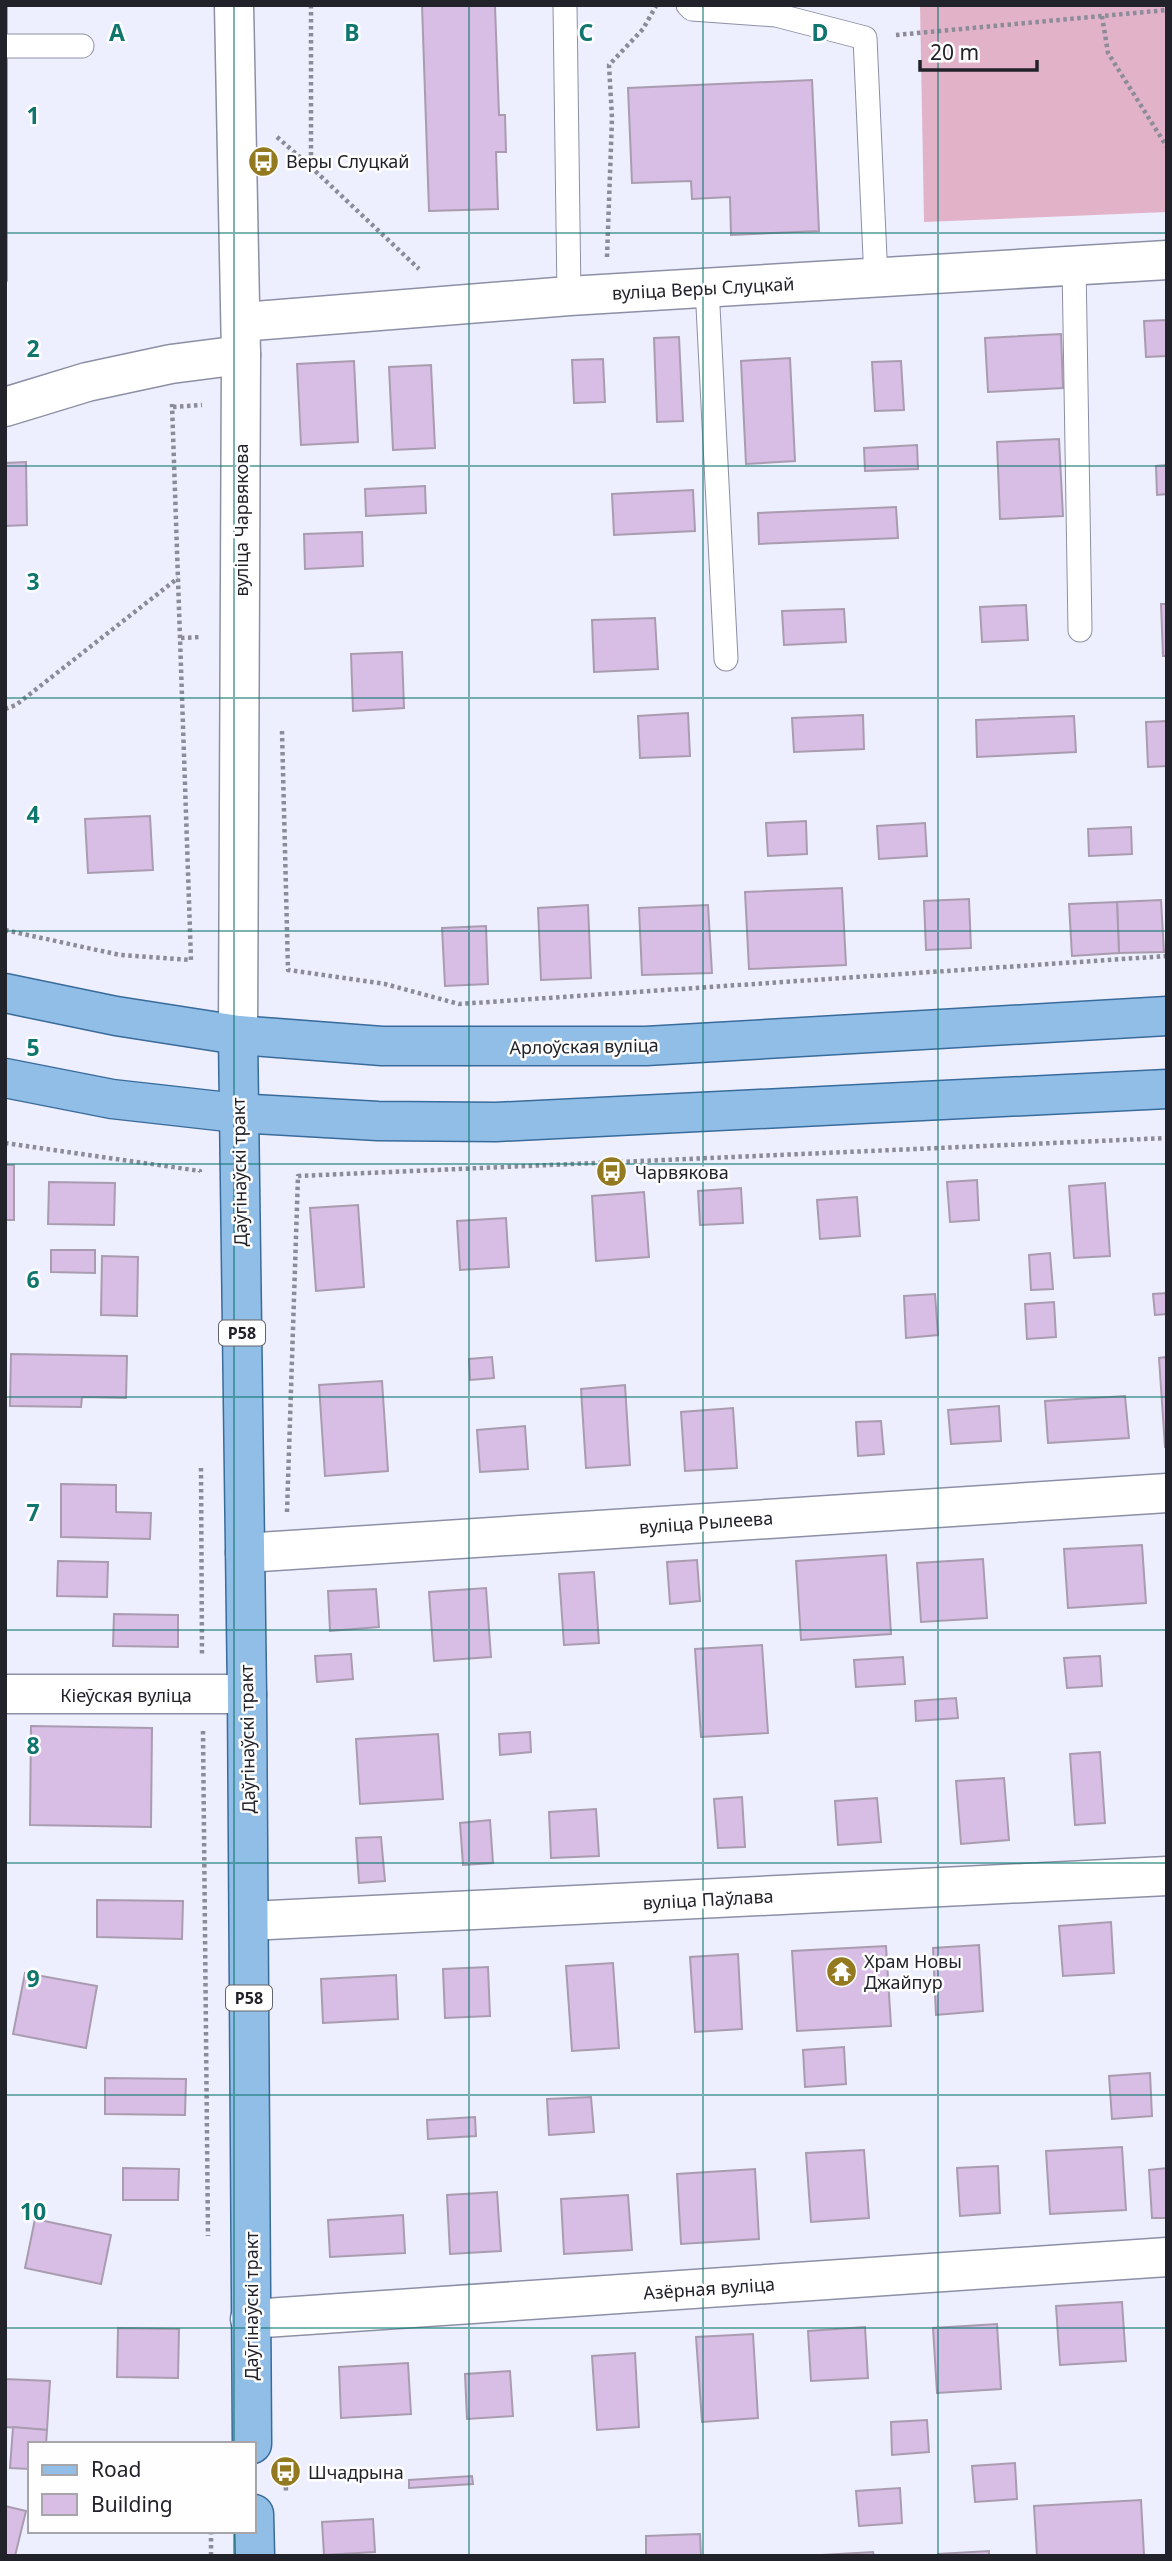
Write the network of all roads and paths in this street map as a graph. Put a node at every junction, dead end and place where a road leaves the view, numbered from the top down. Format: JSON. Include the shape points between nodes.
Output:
{"nodes":[{"id":1,"x":234,"y":5,"type":"edge"},
{"id":2,"x":311,"y":5,"type":"edge"},
{"id":3,"x":565,"y":5,"type":"edge"},
{"id":4,"x":657,"y":5,"type":"edge"},
{"id":5,"x":688,"y":5,"type":"edge"},
{"id":6,"x":1167,"y":10,"type":"edge"},
{"id":7,"x":1102,"y":16,"type":"junction"},
{"id":8,"x":865,"y":38,"type":"junction"},
{"id":9,"x":8,"y":46,"type":"dead end"},
{"id":10,"x":82,"y":46,"type":"dead end"},
{"id":11,"x":271,"y":132,"type":"dead end"},
{"id":12,"x":1167,"y":147,"type":"edge"},
{"id":13,"x":311,"y":167,"type":"junction"},
{"id":14,"x":1167,"y":260,"type":"edge"},
{"id":15,"x":1074,"y":264,"type":"junction"},
{"id":16,"x":424,"y":274,"type":"dead end"},
{"id":17,"x":876,"y":279,"type":"junction"},
{"id":18,"x":569,"y":285,"type":"junction"},
{"id":19,"x":707,"y":287,"type":"junction"},
{"id":20,"x":241,"y":339,"type":"junction"},
{"id":21,"x":171,"y":365,"type":"junction"},
{"id":22,"x":5,"y":407,"type":"edge"},
{"id":23,"x":178,"y":578,"type":"junction"},
{"id":24,"x":1080,"y":630,"type":"dead end"},
{"id":25,"x":726,"y":659,"type":"dead end"},
{"id":26,"x":5,"y":709,"type":"edge"},
{"id":27,"x":282,"y":721,"type":"dead end"},
{"id":28,"x":5,"y":930,"type":"edge"},
{"id":29,"x":1167,"y":956,"type":"edge"},
{"id":30,"x":5,"y":993,"type":"edge"},
{"id":31,"x":1167,"y":1016,"type":"edge"},
{"id":32,"x":238,"y":1035,"type":"junction"},
{"id":33,"x":5,"y":1078,"type":"edge"},
{"id":34,"x":1167,"y":1089,"type":"edge"},
{"id":35,"x":237,"y":1113,"type":"junction"},
{"id":36,"x":1167,"y":1138,"type":"edge"},
{"id":37,"x":1167,"y":1493,"type":"edge"},
{"id":38,"x":286,"y":1549,"type":"junction"},
{"id":39,"x":245,"y":1553,"type":"junction"},
{"id":40,"x":5,"y":1694,"type":"edge"},
{"id":41,"x":247,"y":1694,"type":"junction"},
{"id":42,"x":1167,"y":1876,"type":"edge"},
{"id":43,"x":249,"y":1921,"type":"junction"},
{"id":44,"x":1167,"y":2257,"type":"edge"},
{"id":45,"x":250,"y":2319,"type":"junction"},
{"id":46,"x":268,"y":2451,"type":"edge"},
{"id":47,"x":287,"y":2496,"type":"dead end"},
{"id":48,"x":211,"y":2533,"type":"edge"},
{"id":49,"x":254,"y":2533,"type":"edge"},
{"id":50,"x":211,"y":2556,"type":"edge"},
{"id":51,"x":255,"y":2556,"type":"edge"}],
"edges":[{"from":1,"to":20,"type":"street","name":"вуліца Чарвякова","number":"Р58"},
{"from":2,"to":13,"type":"path"},
{"from":3,"to":18,"type":"lane"},
{"from":4,"to":18,"type":"path","via":[[643,29],[609,65],[612,118],[607,264]]},
{"from":5,"to":8,"type":"lane","via":[[692,9],[776,15]]},
{"from":6,"to":7,"type":"path"},
{"from":7,"to":8,"type":"path"},
{"from":7,"to":12,"type":"path","via":[[1108,53]]},
{"from":8,"to":17,"type":"lane"},
{"from":9,"to":10,"type":"lane"},
{"from":11,"to":13,"type":"path"},
{"from":13,"to":16,"type":"path"},
{"from":14,"to":15,"type":"street","name":"вуліца Веры Слуцкай"},
{"from":15,"to":17,"type":"street","name":"вуліца Веры Слуцкай"},
{"from":15,"to":24,"type":"lane"},
{"from":17,"to":19,"type":"street","name":"вуліца Веры Слуцкай"},
{"from":18,"to":19,"type":"street","name":"вуліца Веры Слуцкай"},
{"from":18,"to":20,"type":"street","name":"вуліца Веры Слуцкай"},
{"from":19,"to":25,"type":"lane"},
{"from":20,"to":21,"type":"street","name":"вуліца Веры Слуцкай"},
{"from":20,"to":32,"type":"street","name":"вуліца Чарвякова","number":"Р58"},
{"from":21,"to":22,"type":"street","name":"вуліца Веры Слуцкай","via":[[87,382]]},
{"from":21,"to":23,"type":"path"},
{"from":23,"to":26,"type":"path"},
{"from":23,"to":28,"type":"path","via":[[191,960],[120,955]]},
{"from":27,"to":29,"type":"path","via":[[288,970],[385,984],[459,1004]]},
{"from":30,"to":32,"type":"main road","name":"Арлоўская вуліца"},
{"from":31,"to":32,"type":"main road","name":"Арлоўская вуліца","via":[[646,1046],[382,1046]]},
{"from":32,"to":35,"type":"main road","name":"Даўгінаўскі тракт","number":"Р58"},
{"from":33,"to":35,"type":"main road","via":[[111,1099]]},
{"from":34,"to":35,"type":"main road","via":[[496,1122]]},
{"from":35,"to":39,"type":"main road","name":"Даўгінаўскі тракт","number":"Р58"},
{"from":36,"to":38,"type":"path","via":[[298,1176]]},
{"from":37,"to":38,"type":"street","name":"вуліца Рылеева"},
{"from":38,"to":39,"type":"street","name":"вуліца Рылеева"},
{"from":39,"to":41,"type":"main road","name":"Даўгінаўскі тракт","number":"Р58"},
{"from":40,"to":41,"type":"street","name":"Кіеўская вуліца"},
{"from":41,"to":43,"type":"main road","name":"Даўгінаўскі тракт","number":"Р58"},
{"from":42,"to":43,"type":"street","name":"вуліца Паўлава"},
{"from":43,"to":45,"type":"main road","name":"Даўгінаўскі тракт","number":"Р58"},
{"from":44,"to":45,"type":"street","name":"Азёрная вуліца"},
{"from":45,"to":46,"type":"main road","name":"Даўгінаўскі тракт","number":"Р58"},
{"from":46,"to":47,"type":"path"},
{"from":48,"to":50,"type":"path"},
{"from":49,"to":51,"type":"main road"}]}
